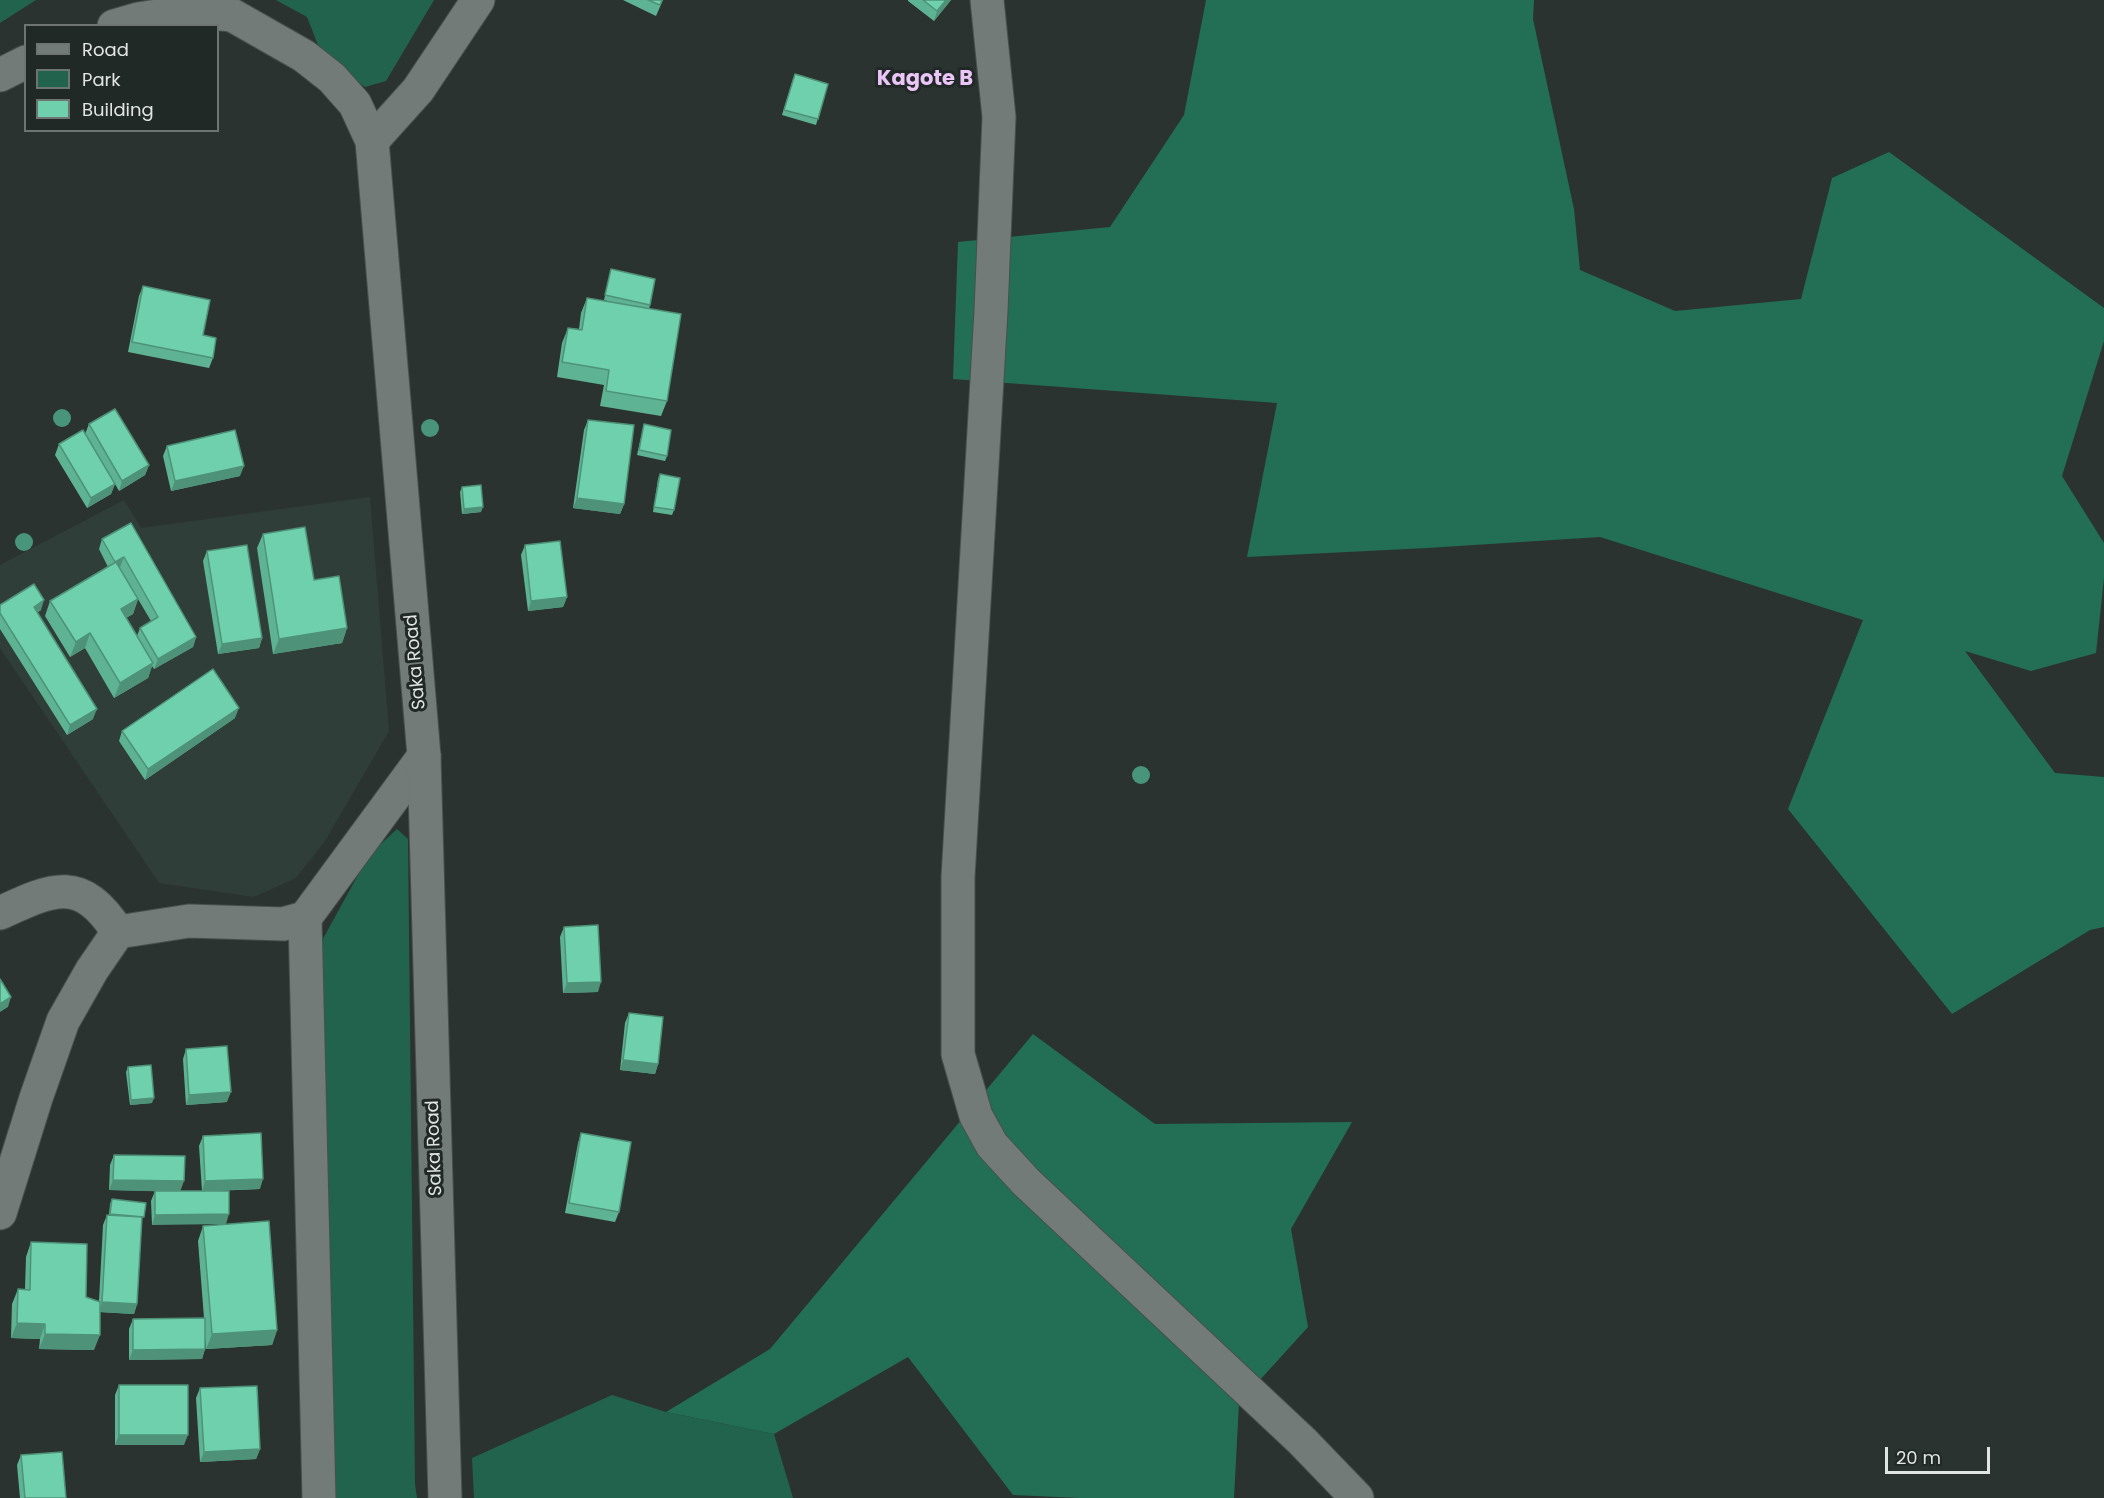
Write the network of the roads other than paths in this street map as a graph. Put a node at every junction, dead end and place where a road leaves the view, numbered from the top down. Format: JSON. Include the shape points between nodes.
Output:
{"nodes":[{"id":1,"x":478,"y":0,"type":"edge"},
{"id":2,"x":987,"y":0,"type":"edge"},
{"id":3,"x":121,"y":24,"type":"edge"},
{"id":4,"x":24,"y":63,"type":"edge"},
{"id":5,"x":0,"y":75,"type":"edge"},
{"id":6,"x":372,"y":141,"type":"junction"},
{"id":7,"x":424,"y":756,"type":"junction"},
{"id":8,"x":0,"y":913,"type":"edge"},
{"id":9,"x":305,"y":918,"type":"junction"},
{"id":10,"x":118,"y":932,"type":"junction"},
{"id":11,"x":1,"y":1205,"type":"edge"},
{"id":12,"x":319,"y":1498,"type":"edge"},
{"id":13,"x":445,"y":1498,"type":"edge"},
{"id":14,"x":1357,"y":1498,"type":"edge"}],
"edges":[{"from":1,"to":6,"type":"street","via":[[417,90]]},
{"from":2,"to":14,"type":"street","via":[[999,117],[958,877],[958,1054],[965,1085],[976,1116],[993,1145],[1026,1182],[1302,1441]]},
{"from":3,"to":6,"type":"street","name":"Saka Road","via":[[190,11],[232,15],[304,56],[332,78],[355,104]]},
{"from":4,"to":5,"type":"street"},
{"from":6,"to":7,"type":"street","name":"Saka Road"},
{"from":7,"to":9,"type":"street"},
{"from":7,"to":13,"type":"street","name":"Saka Road"},
{"from":8,"to":10,"type":"street","via":[[53,892],[80,893],[110,919]]},
{"from":9,"to":10,"type":"street","via":[[284,924],[189,921]]},
{"from":9,"to":12,"type":"street"},
{"from":10,"to":11,"type":"street","via":[[63,1021]]}]}
